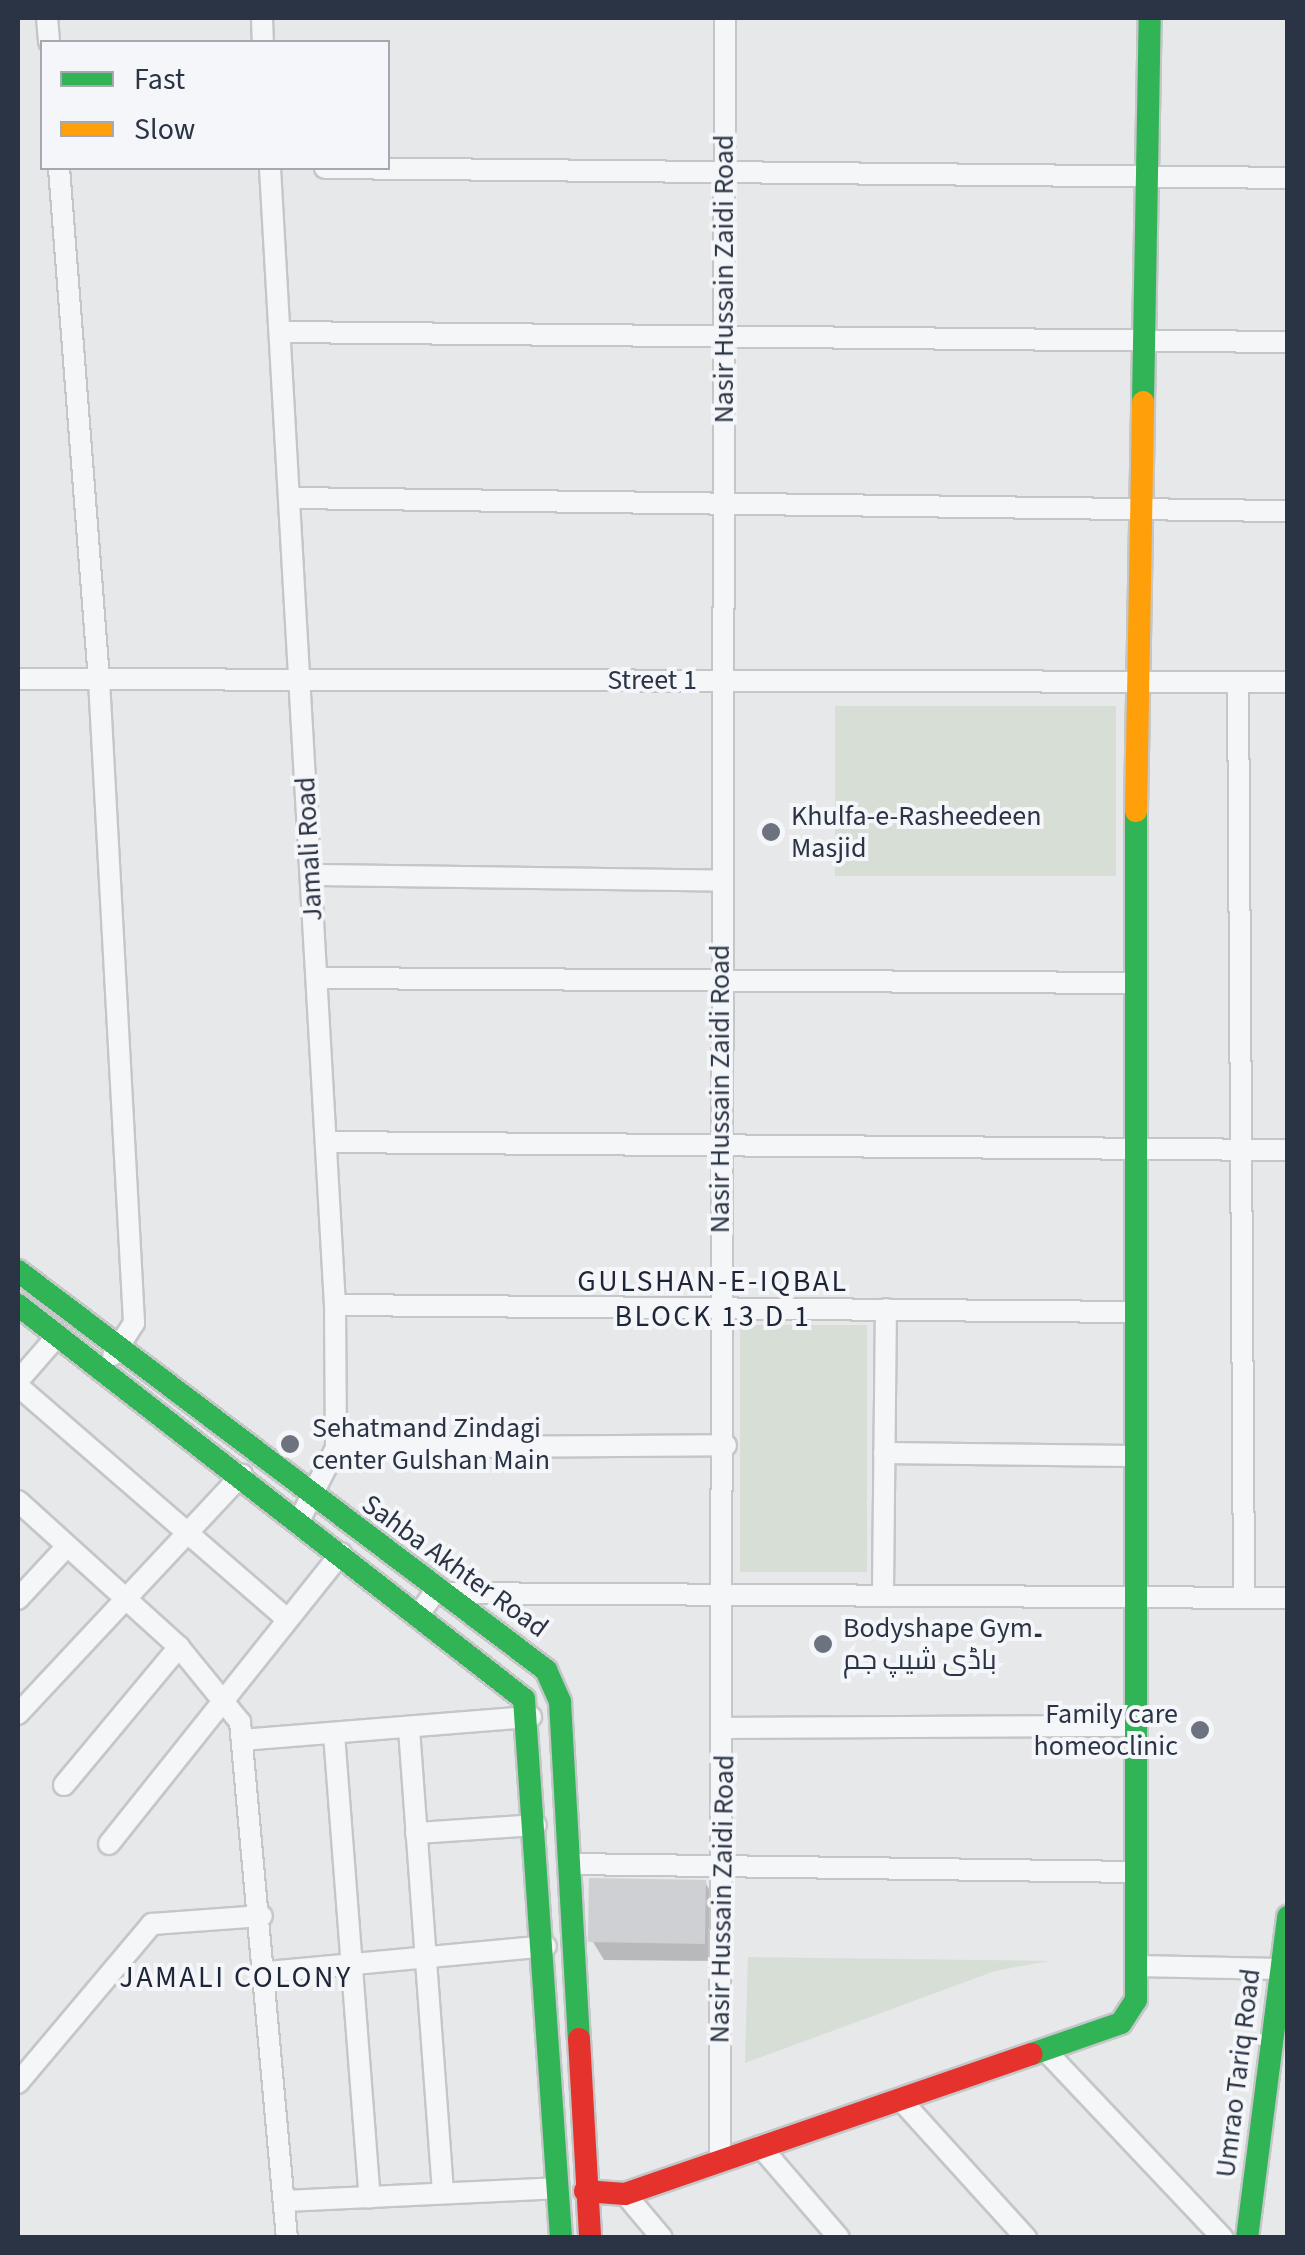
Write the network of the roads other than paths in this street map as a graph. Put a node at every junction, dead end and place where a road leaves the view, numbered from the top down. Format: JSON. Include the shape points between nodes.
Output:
{"nodes":[{"id":1,"x":725,"y":18,"type":"edge"},
{"id":2,"x":1150,"y":18,"type":"edge"},
{"id":3,"x":390,"y":169,"type":"edge"},
{"id":4,"x":59,"y":170,"type":"edge"},
{"id":5,"x":270,"y":170,"type":"edge"},
{"id":6,"x":724,"y":175,"type":"junction"},
{"id":7,"x":1148,"y":176,"type":"junction"},
{"id":8,"x":1288,"y":178,"type":"edge"},
{"id":9,"x":280,"y":332,"type":"junction"},
{"id":10,"x":724,"y":340,"type":"junction"},
{"id":11,"x":1145,"y":342,"type":"junction"},
{"id":12,"x":1288,"y":342,"type":"edge"},
{"id":13,"x":289,"y":498,"type":"junction"},
{"id":14,"x":723,"y":504,"type":"junction"},
{"id":15,"x":1139,"y":511,"type":"junction"},
{"id":16,"x":1288,"y":511,"type":"edge"},
{"id":17,"x":18,"y":679,"type":"edge"},
{"id":18,"x":722,"y":679,"type":"junction"},
{"id":19,"x":100,"y":680,"type":"junction"},
{"id":20,"x":300,"y":682,"type":"junction"},
{"id":21,"x":1238,"y":682,"type":"junction"},
{"id":22,"x":1288,"y":682,"type":"edge"},
{"id":23,"x":1139,"y":684,"type":"junction"},
{"id":24,"x":311,"y":875,"type":"junction"},
{"id":25,"x":721,"y":881,"type":"junction"},
{"id":26,"x":317,"y":978,"type":"junction"},
{"id":27,"x":720,"y":978,"type":"junction"},
{"id":28,"x":1133,"y":984,"type":"junction"},
{"id":29,"x":326,"y":1142,"type":"junction"},
{"id":30,"x":720,"y":1146,"type":"junction"},
{"id":31,"x":1130,"y":1149,"type":"junction"},
{"id":32,"x":1243,"y":1150,"type":"junction"},
{"id":33,"x":1288,"y":1150,"type":"edge"},
{"id":34,"x":18,"y":1271,"type":"edge"},
{"id":35,"x":18,"y":1305,"type":"edge"},
{"id":36,"x":335,"y":1305,"type":"junction"},
{"id":37,"x":718,"y":1308,"type":"junction"},
{"id":38,"x":886,"y":1309,"type":"junction"},
{"id":39,"x":1130,"y":1312,"type":"junction"},
{"id":40,"x":58,"y":1335,"type":"junction"},
{"id":41,"x":117,"y":1348,"type":"junction"},
{"id":42,"x":104,"y":1369,"type":"junction"},
{"id":43,"x":18,"y":1384,"type":"edge"},
{"id":44,"x":726,"y":1445,"type":"junction"},
{"id":45,"x":336,"y":1448,"type":"junction"},
{"id":46,"x":884,"y":1453,"type":"junction"},
{"id":47,"x":1132,"y":1456,"type":"junction"},
{"id":48,"x":242,"y":1475,"type":"junction"},
{"id":49,"x":316,"y":1500,"type":"junction"},
{"id":50,"x":18,"y":1501,"type":"edge"},
{"id":51,"x":299,"y":1521,"type":"junction"},
{"id":52,"x":186,"y":1533,"type":"junction"},
{"id":53,"x":67,"y":1546,"type":"junction"},
{"id":54,"x":341,"y":1553,"type":"junction"},
{"id":55,"x":725,"y":1589,"type":"junction"},
{"id":56,"x":882,"y":1590,"type":"junction"},
{"id":57,"x":1132,"y":1590,"type":"junction"},
{"id":58,"x":434,"y":1592,"type":"junction"},
{"id":59,"x":1244,"y":1594,"type":"junction"},
{"id":60,"x":126,"y":1598,"type":"junction"},
{"id":61,"x":1288,"y":1598,"type":"edge"},
{"id":62,"x":18,"y":1599,"type":"edge"},
{"id":63,"x":419,"y":1614,"type":"junction"},
{"id":64,"x":284,"y":1617,"type":"junction"},
{"id":65,"x":179,"y":1646,"type":"junction"},
{"id":66,"x":222,"y":1696,"type":"junction"},
{"id":67,"x":18,"y":1714,"type":"edge"},
{"id":68,"x":531,"y":1718,"type":"junction"},
{"id":69,"x":1133,"y":1726,"type":"junction"},
{"id":70,"x":724,"y":1728,"type":"junction"},
{"id":71,"x":409,"y":1729,"type":"junction"},
{"id":72,"x":334,"y":1734,"type":"junction"},
{"id":73,"x":242,"y":1740,"type":"junction"},
{"id":74,"x":64,"y":1785,"type":"dead end"},
{"id":75,"x":536,"y":1825,"type":"junction"},
{"id":76,"x":416,"y":1833,"type":"junction"},
{"id":77,"x":109,"y":1844,"type":"dead end"},
{"id":78,"x":570,"y":1864,"type":"junction"},
{"id":79,"x":722,"y":1866,"type":"junction"},
{"id":80,"x":1134,"y":1872,"type":"junction"},
{"id":81,"x":262,"y":1916,"type":"junction"},
{"id":82,"x":1288,"y":1917,"type":"edge"},
{"id":83,"x":546,"y":1946,"type":"junction"},
{"id":84,"x":424,"y":1957,"type":"junction"},
{"id":85,"x":352,"y":1964,"type":"junction"},
{"id":86,"x":1136,"y":1966,"type":"junction"},
{"id":87,"x":1281,"y":1969,"type":"junction"},
{"id":88,"x":268,"y":1972,"type":"junction"},
{"id":89,"x":1044,"y":2049,"type":"junction"},
{"id":90,"x":18,"y":2083,"type":"edge"},
{"id":91,"x":900,"y":2099,"type":"junction"},
{"id":92,"x":760,"y":2146,"type":"junction"},
{"id":93,"x":720,"y":2161,"type":"junction"},
{"id":94,"x":557,"y":2188,"type":"junction"},
{"id":95,"x":585,"y":2191,"type":"junction"},
{"id":96,"x":443,"y":2193,"type":"junction"},
{"id":97,"x":624,"y":2194,"type":"junction"},
{"id":98,"x":370,"y":2198,"type":"junction"},
{"id":99,"x":284,"y":2201,"type":"junction"},
{"id":100,"x":288,"y":2238,"type":"edge"},
{"id":101,"x":562,"y":2238,"type":"edge"},
{"id":102,"x":590,"y":2238,"type":"edge"},
{"id":103,"x":662,"y":2238,"type":"edge"},
{"id":104,"x":839,"y":2238,"type":"edge"},
{"id":105,"x":1026,"y":2238,"type":"edge"},
{"id":106,"x":1223,"y":2238,"type":"edge"},
{"id":107,"x":1247,"y":2238,"type":"edge"}],
"edges":[{"from":1,"to":6,"type":"street","name":"Nasir Hussain Zaidi Road"},
{"from":2,"to":7,"type":"street"},
{"from":3,"to":6,"type":"street"},
{"from":4,"to":19,"type":"street"},
{"from":5,"to":9,"type":"street","name":"Jamali Road"},
{"from":6,"to":7,"type":"street"},
{"from":6,"to":10,"type":"street","name":"Nasir Hussain Zaidi Road"},
{"from":7,"to":8,"type":"street"},
{"from":7,"to":11,"type":"street"},
{"from":9,"to":10,"type":"street"},
{"from":9,"to":13,"type":"street","name":"Jamali Road"},
{"from":10,"to":11,"type":"street"},
{"from":10,"to":14,"type":"street","name":"Nasir Hussain Zaidi Road"},
{"from":11,"to":12,"type":"street"},
{"from":11,"to":15,"type":"street"},
{"from":13,"to":14,"type":"street"},
{"from":13,"to":20,"type":"street","name":"Jamali Road"},
{"from":14,"to":15,"type":"street"},
{"from":14,"to":18,"type":"street","name":"Nasir Hussain Zaidi Road"},
{"from":15,"to":16,"type":"street"},
{"from":15,"to":23,"type":"street"},
{"from":17,"to":19,"type":"street","name":"Street 1"},
{"from":18,"to":20,"type":"street","name":"Street 1"},
{"from":18,"to":23,"type":"street","name":"Street 1"},
{"from":18,"to":25,"type":"street","name":"Nasir Hussain Zaidi Road"},
{"from":19,"to":20,"type":"street","name":"Street 1"},
{"from":19,"to":41,"type":"street","via":[[134,1322]]},
{"from":20,"to":24,"type":"street","name":"Jamali Road"},
{"from":21,"to":22,"type":"street","name":"Street 1"},
{"from":21,"to":23,"type":"street","name":"Street 1"},
{"from":21,"to":32,"type":"street"},
{"from":23,"to":28,"type":"street"},
{"from":24,"to":25,"type":"street"},
{"from":24,"to":26,"type":"street","name":"Jamali Road"},
{"from":25,"to":27,"type":"street","name":"Nasir Hussain Zaidi Road"},
{"from":26,"to":27,"type":"street"},
{"from":26,"to":29,"type":"street","name":"Jamali Road"},
{"from":27,"to":28,"type":"street"},
{"from":27,"to":30,"type":"street","name":"Nasir Hussain Zaidi Road"},
{"from":28,"to":31,"type":"street"},
{"from":29,"to":30,"type":"street"},
{"from":29,"to":36,"type":"street","name":"Jamali Road"},
{"from":30,"to":31,"type":"street"},
{"from":30,"to":37,"type":"street","name":"Nasir Hussain Zaidi Road"},
{"from":31,"to":32,"type":"street"},
{"from":31,"to":39,"type":"street"},
{"from":32,"to":33,"type":"street"},
{"from":32,"to":59,"type":"street"},
{"from":34,"to":41,"type":"street","name":"Sahba Akhter Road"},
{"from":35,"to":40,"type":"street","name":"Sahba Akhter Road"},
{"from":36,"to":37,"type":"street"},
{"from":36,"to":45,"type":"street","name":"Jamali Road"},
{"from":37,"to":38,"type":"street"},
{"from":37,"to":44,"type":"street","name":"Nasir Hussain Zaidi Road"},
{"from":38,"to":39,"type":"street"},
{"from":38,"to":46,"type":"street"},
{"from":39,"to":47,"type":"street"},
{"from":40,"to":42,"type":"street","name":"Sahba Akhter Road"},
{"from":40,"to":43,"type":"street"},
{"from":41,"to":42,"type":"street"},
{"from":41,"to":49,"type":"street","name":"Sahba Akhter Road"},
{"from":42,"to":48,"type":"street","name":"Sahba Akhter Road"},
{"from":43,"to":52,"type":"street"},
{"from":44,"to":45,"type":"street"},
{"from":44,"to":55,"type":"street","name":"Nasir Hussain Zaidi Road"},
{"from":45,"to":49,"type":"street","name":"Jamali Road"},
{"from":46,"to":47,"type":"street"},
{"from":46,"to":56,"type":"street"},
{"from":47,"to":57,"type":"street"},
{"from":48,"to":51,"type":"street","name":"Sahba Akhter Road"},
{"from":48,"to":52,"type":"street"},
{"from":49,"to":51,"type":"street","name":"Jamali Road"},
{"from":49,"to":58,"type":"street","name":"Sahba Akhter Road"},
{"from":50,"to":53,"type":"street"},
{"from":51,"to":54,"type":"street","name":"Sahba Akhter Road"},
{"from":52,"to":60,"type":"street"},
{"from":52,"to":64,"type":"street"},
{"from":53,"to":60,"type":"street"},
{"from":53,"to":62,"type":"street"},
{"from":54,"to":63,"type":"street","name":"Sahba Akhter Road"},
{"from":54,"to":64,"type":"street"},
{"from":55,"to":56,"type":"street"},
{"from":55,"to":58,"type":"street"},
{"from":55,"to":70,"type":"street","name":"Nasir Hussain Zaidi Road"},
{"from":56,"to":57,"type":"street"},
{"from":57,"to":59,"type":"street"},
{"from":57,"to":69,"type":"street"},
{"from":58,"to":63,"type":"street"},
{"from":58,"to":78,"type":"street","name":"Sahba Akhter Road","via":[[546,1670],[560,1702]]},
{"from":59,"to":61,"type":"street"},
{"from":60,"to":65,"type":"street"},
{"from":60,"to":67,"type":"street"},
{"from":63,"to":68,"type":"street","name":"Sahba Akhter Road","via":[[524,1699]]},
{"from":64,"to":66,"type":"street"},
{"from":65,"to":66,"type":"street"},
{"from":65,"to":74,"type":"street"},
{"from":66,"to":73,"type":"street"},
{"from":66,"to":77,"type":"street"},
{"from":68,"to":71,"type":"street"},
{"from":68,"to":75,"type":"street"},
{"from":69,"to":70,"type":"street"},
{"from":69,"to":80,"type":"street"},
{"from":70,"to":79,"type":"street","name":"Nasir Hussain Zaidi Road"},
{"from":71,"to":72,"type":"street"},
{"from":71,"to":76,"type":"street"},
{"from":72,"to":73,"type":"street"},
{"from":72,"to":85,"type":"street"},
{"from":73,"to":81,"type":"street"},
{"from":75,"to":76,"type":"street"},
{"from":75,"to":83,"type":"street"},
{"from":76,"to":84,"type":"street"},
{"from":78,"to":79,"type":"street"},
{"from":78,"to":95,"type":"street","name":"Sahba Akhter Road"},
{"from":79,"to":80,"type":"street"},
{"from":79,"to":93,"type":"street","name":"Nasir Hussain Zaidi Road"},
{"from":80,"to":86,"type":"street"},
{"from":81,"to":88,"type":"street"},
{"from":81,"to":90,"type":"street","via":[[152,1924]]},
{"from":82,"to":87,"type":"street","name":"Umrao Tariq Road"},
{"from":83,"to":84,"type":"street"},
{"from":83,"to":94,"type":"street"},
{"from":84,"to":85,"type":"street"},
{"from":84,"to":96,"type":"street"},
{"from":85,"to":88,"type":"street"},
{"from":85,"to":98,"type":"street"},
{"from":86,"to":87,"type":"street"},
{"from":86,"to":89,"type":"street","via":[[1133,2013]]},
{"from":87,"to":107,"type":"street","name":"Umrao Tariq Road"},
{"from":88,"to":99,"type":"street"},
{"from":89,"to":91,"type":"street"},
{"from":89,"to":106,"type":"street"},
{"from":91,"to":92,"type":"street"},
{"from":91,"to":105,"type":"street"},
{"from":92,"to":93,"type":"street"},
{"from":92,"to":104,"type":"street"},
{"from":93,"to":97,"type":"street"},
{"from":94,"to":96,"type":"street"},
{"from":94,"to":101,"type":"street"},
{"from":95,"to":97,"type":"street"},
{"from":95,"to":102,"type":"street","name":"Sahba Akhter Road"},
{"from":96,"to":98,"type":"street"},
{"from":97,"to":103,"type":"street"},
{"from":98,"to":99,"type":"street"},
{"from":99,"to":100,"type":"street"}]}
